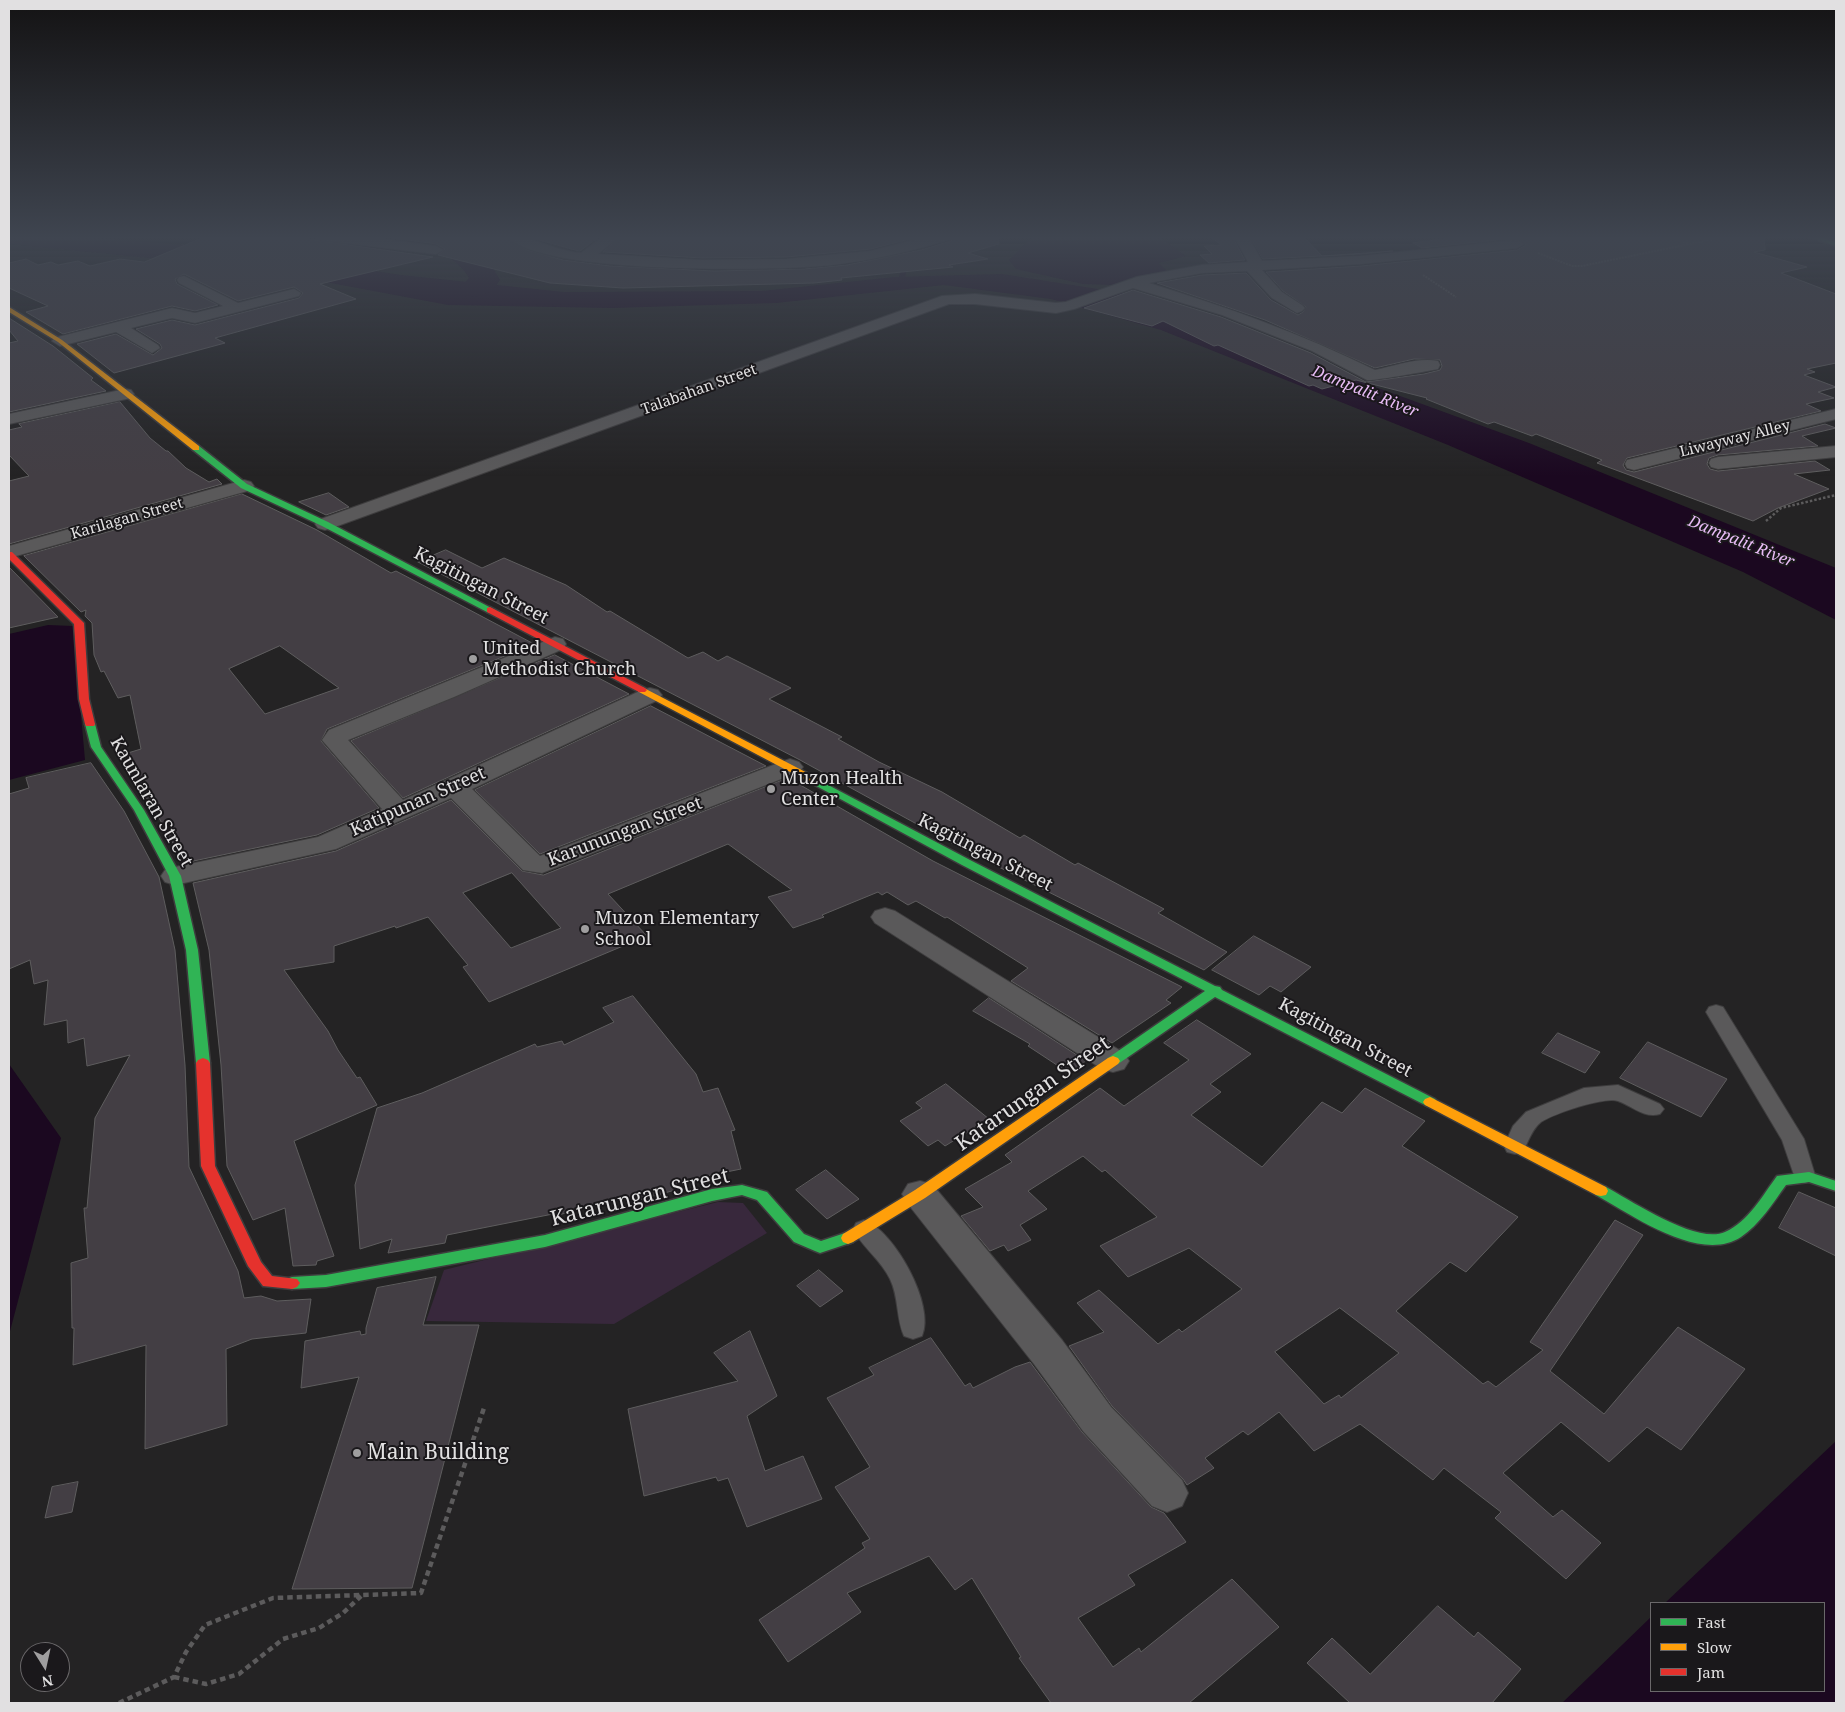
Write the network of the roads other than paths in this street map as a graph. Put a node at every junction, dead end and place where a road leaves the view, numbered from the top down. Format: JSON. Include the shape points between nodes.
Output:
{"nodes":[{"id":1,"x":15,"y":316,"type":"edge"},
{"id":2,"x":161,"y":316,"type":"edge"},
{"id":3,"x":185,"y":316,"type":"edge"},
{"id":4,"x":203,"y":316,"type":"edge"},
{"id":5,"x":900,"y":316,"type":"edge"},
{"id":6,"x":1237,"y":316,"type":"edge"},
{"id":7,"x":118,"y":327,"type":"junction"},
{"id":8,"x":60,"y":341,"type":"junction"},
{"id":9,"x":152,"y":348,"type":"dead end"},
{"id":10,"x":1432,"y":366,"type":"dead end"},
{"id":11,"x":125,"y":394,"type":"junction"},
{"id":12,"x":1836,"y":414,"type":"edge"},
{"id":13,"x":9,"y":419,"type":"edge"},
{"id":14,"x":1836,"y":451,"type":"edge"},
{"id":15,"x":1634,"y":464,"type":"dead end"},
{"id":16,"x":1718,"y":464,"type":"dead end"},
{"id":17,"x":244,"y":486,"type":"junction"},
{"id":18,"x":325,"y":524,"type":"junction"},
{"id":19,"x":9,"y":553,"type":"edge"},
{"id":20,"x":555,"y":644,"type":"junction"},
{"id":21,"x":650,"y":695,"type":"junction"},
{"id":22,"x":790,"y":767,"type":"junction"},
{"id":23,"x":455,"y":787,"type":"junction"},
{"id":24,"x":398,"y":811,"type":"junction"},
{"id":25,"x":175,"y":876,"type":"junction"},
{"id":26,"x":885,"y":917,"type":"dead end"},
{"id":27,"x":1216,"y":990,"type":"junction"},
{"id":28,"x":1716,"y":1012,"type":"dead end"},
{"id":29,"x":1113,"y":1061,"type":"junction"},
{"id":30,"x":1653,"y":1109,"type":"dead end"},
{"id":31,"x":1515,"y":1146,"type":"junction"},
{"id":32,"x":1804,"y":1175,"type":"junction"},
{"id":33,"x":1833,"y":1184,"type":"edge"},
{"id":34,"x":920,"y":1194,"type":"junction"},
{"id":35,"x":864,"y":1229,"type":"junction"},
{"id":36,"x":254,"y":1266,"type":"joint"},
{"id":37,"x":913,"y":1328,"type":"dead end"},
{"id":38,"x":1167,"y":1493,"type":"dead end"}],
"edges":[{"from":1,"to":8,"type":"street","name":"Kagitingan Street"},
{"from":2,"to":7,"type":"street"},
{"from":3,"to":4,"type":"street"},
{"from":5,"to":18,"type":"street","name":"Talabahan Street"},
{"from":6,"to":10,"type":"street","via":[[1318,348],[1373,376]]},
{"from":7,"to":8,"type":"street"},
{"from":7,"to":9,"type":"street"},
{"from":8,"to":11,"type":"street","name":"Kagitingan Street"},
{"from":11,"to":13,"type":"street"},
{"from":11,"to":17,"type":"street","name":"Kagitingan Street"},
{"from":12,"to":15,"type":"street","name":"Liwayway Alley"},
{"from":14,"to":16,"type":"street"},
{"from":17,"to":18,"type":"street","name":"Kagitingan Street"},
{"from":17,"to":19,"type":"street","name":"Karilagan Street"},
{"from":18,"to":20,"type":"street","name":"Kagitingan Street"},
{"from":19,"to":25,"type":"street","name":"Kaunlaran Street","via":[[79,623],[84,699],[96,747],[139,810]]},
{"from":20,"to":21,"type":"street","name":"Kagitingan Street"},
{"from":20,"to":24,"type":"street","via":[[338,735],[334,740]]},
{"from":21,"to":22,"type":"street","name":"Kagitingan Street"},
{"from":21,"to":23,"type":"street","name":"Katipunan Street"},
{"from":22,"to":23,"type":"street","name":"Karunungan Street","via":[[542,865],[533,864]]},
{"from":22,"to":27,"type":"street","name":"Kagitingan Street","via":[[944,853]]},
{"from":23,"to":24,"type":"street","name":"Katipunan Street"},
{"from":24,"to":25,"type":"street","name":"Katipunan Street","via":[[326,843]]},
{"from":25,"to":36,"type":"street","name":"Kaunlaran Street","via":[[192,950],[208,1166]]},
{"from":26,"to":29,"type":"street"},
{"from":27,"to":29,"type":"street","name":"Katarungan Street"},
{"from":27,"to":31,"type":"street","name":"Kagitingan Street"},
{"from":28,"to":32,"type":"lane","via":[[1793,1139]]},
{"from":29,"to":34,"type":"street","name":"Katarungan Street"},
{"from":30,"to":31,"type":"lane","via":[[1618,1092],[1584,1096],[1533,1117],[1520,1132]]},
{"from":31,"to":32,"type":"street","name":"Kagitingan Street","via":[[1682,1233],[1701,1239],[1727,1238],[1782,1180]]},
{"from":32,"to":33,"type":"street"},
{"from":34,"to":35,"type":"street","name":"Katarungan Street"},
{"from":34,"to":38,"type":"street","via":[[1048,1352],[1097,1419]]},
{"from":35,"to":36,"type":"street","name":"Katarungan Street","via":[[820,1248],[799,1238],[762,1196],[742,1190],[712,1195],[544,1241],[326,1281],[277,1284],[268,1282]]},
{"from":35,"to":37,"type":"lane","via":[[883,1248],[903,1278],[913,1313]]}]}
